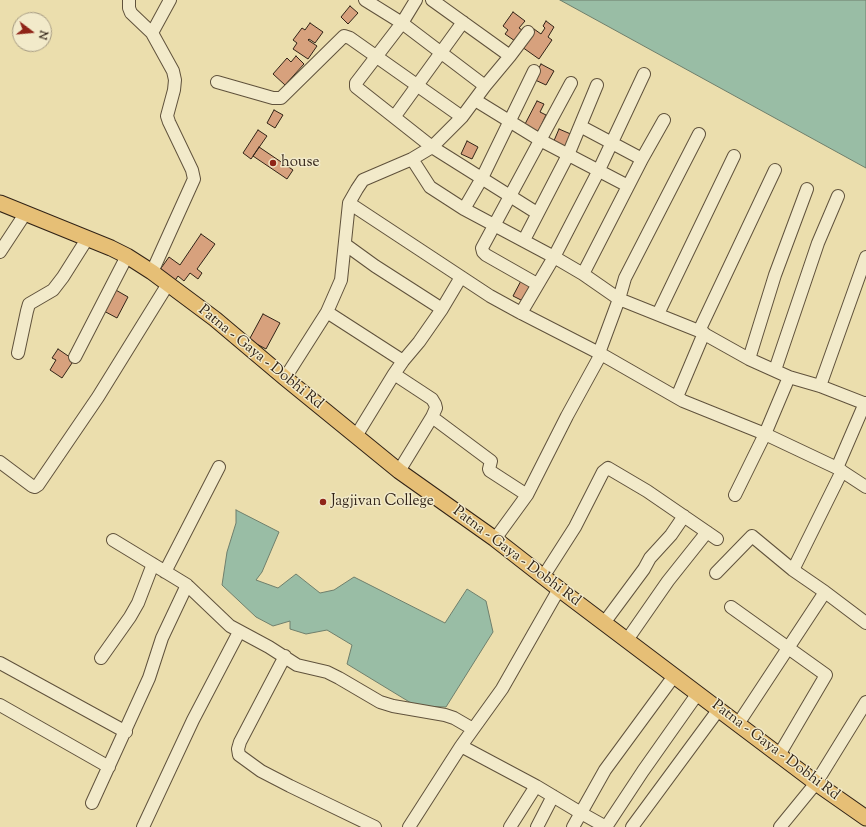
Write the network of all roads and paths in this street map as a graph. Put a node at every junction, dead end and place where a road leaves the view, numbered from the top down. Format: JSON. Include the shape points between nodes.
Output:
{"nodes":[{"id":1,"x":129,"y":0,"type":"edge"},
{"id":2,"x":170,"y":0,"type":"edge"},
{"id":3,"x":365,"y":0,"type":"edge"},
{"id":4,"x":416,"y":0,"type":"edge"},
{"id":5,"x":432,"y":0,"type":"edge"},
{"id":6,"x":463,"y":22,"type":"junction"},
{"id":7,"x":402,"y":23,"type":"junction"},
{"id":8,"x":528,"y":32,"type":"dead end"},
{"id":9,"x":152,"y":33,"type":"junction"},
{"id":10,"x":441,"y":53,"type":"junction"},
{"id":11,"x":510,"y":56,"type":"junction"},
{"id":12,"x":376,"y":57,"type":"junction"},
{"id":13,"x":534,"y":71,"type":"dead end"},
{"id":14,"x":644,"y":74,"type":"dead end"},
{"id":15,"x":217,"y":82,"type":"dead end"},
{"id":16,"x":571,"y":82,"type":"dead end"},
{"id":17,"x":418,"y":85,"type":"junction"},
{"id":18,"x":597,"y":85,"type":"dead end"},
{"id":19,"x":485,"y":86,"type":"junction"},
{"id":20,"x":475,"y":100,"type":"junction"},
{"id":21,"x":395,"y":116,"type":"junction"},
{"id":22,"x":462,"y":117,"type":"junction"},
{"id":23,"x":664,"y":120,"type":"dead end"},
{"id":24,"x":509,"y":122,"type":"junction"},
{"id":25,"x":580,"y":126,"type":"junction"},
{"id":26,"x":699,"y":134,"type":"dead end"},
{"id":27,"x":540,"y":140,"type":"junction"},
{"id":28,"x":612,"y":142,"type":"junction"},
{"id":29,"x":432,"y":147,"type":"junction"},
{"id":30,"x":568,"y":155,"type":"junction"},
{"id":31,"x":734,"y":156,"type":"dead end"},
{"id":32,"x":412,"y":159,"type":"junction"},
{"id":33,"x":642,"y":159,"type":"junction"},
{"id":34,"x":775,"y":170,"type":"dead end"},
{"id":35,"x":598,"y":172,"type":"junction"},
{"id":36,"x":482,"y":178,"type":"junction"},
{"id":37,"x":628,"y":186,"type":"junction"},
{"id":38,"x":807,"y":189,"type":"dead end"},
{"id":39,"x":511,"y":196,"type":"junction"},
{"id":40,"x":838,"y":196,"type":"dead end"},
{"id":41,"x":0,"y":203,"type":"edge"},
{"id":42,"x":350,"y":203,"type":"junction"},
{"id":43,"x":464,"y":209,"type":"junction"},
{"id":44,"x":537,"y":213,"type":"junction"},
{"id":45,"x":25,"y":214,"type":"junction"},
{"id":46,"x":496,"y":225,"type":"junction"},
{"id":47,"x":87,"y":238,"type":"junction"},
{"id":48,"x":524,"y":240,"type":"junction"},
{"id":49,"x":346,"y":245,"type":"junction"},
{"id":50,"x":0,"y":252,"type":"edge"},
{"id":51,"x":127,"y":256,"type":"junction"},
{"id":52,"x":554,"y":257,"type":"junction"},
{"id":53,"x":866,"y":257,"type":"edge"},
{"id":54,"x":152,"y":272,"type":"junction"},
{"id":55,"x":583,"y":274,"type":"junction"},
{"id":56,"x":461,"y":277,"type":"junction"},
{"id":57,"x":168,"y":284,"type":"junction"},
{"id":58,"x":537,"y":284,"type":"junction"},
{"id":59,"x":619,"y":299,"type":"junction"},
{"id":60,"x":442,"y":309,"type":"junction"},
{"id":61,"x":328,"y":312,"type":"junction"},
{"id":62,"x":521,"y":313,"type":"junction"},
{"id":63,"x":658,"y":314,"type":"junction"},
{"id":64,"x":701,"y":332,"type":"junction"},
{"id":65,"x":18,"y":353,"type":"dead end"},
{"id":66,"x":600,"y":354,"type":"junction"},
{"id":67,"x":75,"y":357,"type":"dead end"},
{"id":68,"x":749,"y":358,"type":"junction"},
{"id":69,"x":403,"y":361,"type":"junction"},
{"id":70,"x":775,"y":370,"type":"junction"},
{"id":71,"x":394,"y":374,"type":"junction"},
{"id":72,"x":789,"y":377,"type":"junction"},
{"id":73,"x":285,"y":378,"type":"junction"},
{"id":74,"x":820,"y":386,"type":"junction"},
{"id":75,"x":677,"y":397,"type":"junction"},
{"id":76,"x":865,"y":403,"type":"edge"},
{"id":77,"x":432,"y":417,"type":"junction"},
{"id":78,"x":765,"y":434,"type":"junction"},
{"id":79,"x":356,"y":436,"type":"junction"},
{"id":80,"x":0,"y":462,"type":"edge"},
{"id":81,"x":219,"y":467,"type":"dead end"},
{"id":82,"x":839,"y":470,"type":"junction"},
{"id":83,"x":399,"y":471,"type":"junction"},
{"id":84,"x":866,"y":486,"type":"edge"},
{"id":85,"x":527,"y":495,"type":"junction"},
{"id":86,"x":735,"y":495,"type":"dead end"},
{"id":87,"x":684,"y":516,"type":"junction"},
{"id":88,"x":496,"y":539,"type":"junction"},
{"id":89,"x":114,"y":540,"type":"dead end"},
{"id":90,"x":154,"y":564,"type":"junction"},
{"id":91,"x":793,"y":570,"type":"junction"},
{"id":92,"x":165,"y":572,"type":"junction"},
{"id":93,"x":716,"y":573,"type":"dead end"},
{"id":94,"x":543,"y":577,"type":"junction"},
{"id":95,"x":187,"y":585,"type":"junction"},
{"id":96,"x":559,"y":590,"type":"junction"},
{"id":97,"x":825,"y":592,"type":"junction"},
{"id":98,"x":731,"y":607,"type":"dead end"},
{"id":99,"x":604,"y":623,"type":"junction"},
{"id":100,"x":866,"y":623,"type":"edge"},
{"id":101,"x":239,"y":632,"type":"junction"},
{"id":102,"x":627,"y":640,"type":"junction"},
{"id":103,"x":788,"y":649,"type":"junction"},
{"id":104,"x":284,"y":656,"type":"junction"},
{"id":105,"x":101,"y":658,"type":"dead end"},
{"id":106,"x":0,"y":663,"type":"edge"},
{"id":107,"x":674,"y":676,"type":"junction"},
{"id":108,"x":698,"y":693,"type":"junction"},
{"id":109,"x":866,"y":702,"type":"edge"},
{"id":110,"x":0,"y":705,"type":"edge"},
{"id":111,"x":719,"y":709,"type":"junction"},
{"id":112,"x":738,"y":724,"type":"junction"},
{"id":113,"x":473,"y":729,"type":"junction"},
{"id":114,"x":126,"y":732,"type":"junction"},
{"id":115,"x":461,"y":746,"type":"junction"},
{"id":116,"x":779,"y":754,"type":"junction"},
{"id":117,"x":109,"y":767,"type":"junction"},
{"id":118,"x":816,"y":782,"type":"junction"},
{"id":119,"x":536,"y":786,"type":"junction"},
{"id":120,"x":553,"y":796,"type":"junction"},
{"id":121,"x":92,"y":803,"type":"dead end"},
{"id":122,"x":581,"y":813,"type":"junction"},
{"id":123,"x":866,"y":818,"type":"edge"},
{"id":124,"x":143,"y":827,"type":"edge"},
{"id":125,"x":375,"y":827,"type":"edge"},
{"id":126,"x":409,"y":827,"type":"edge"},
{"id":127,"x":510,"y":827,"type":"edge"},
{"id":128,"x":537,"y":827,"type":"edge"},
{"id":129,"x":573,"y":827,"type":"edge"},
{"id":130,"x":632,"y":827,"type":"edge"},
{"id":131,"x":780,"y":827,"type":"edge"}],
"edges":[{"from":1,"to":9,"type":"street","via":[[129,8]]},
{"from":2,"to":9,"type":"street"},
{"from":3,"to":7,"type":"street"},
{"from":4,"to":7,"type":"street"},
{"from":5,"to":6,"type":"street"},
{"from":6,"to":10,"type":"street"},
{"from":6,"to":11,"type":"street"},
{"from":7,"to":10,"type":"street"},
{"from":7,"to":12,"type":"street"},
{"from":8,"to":11,"type":"street"},
{"from":9,"to":54,"type":"street","via":[[173,71],[174,90],[167,116],[194,179]]},
{"from":10,"to":17,"type":"street"},
{"from":10,"to":19,"type":"street"},
{"from":11,"to":19,"type":"street"},
{"from":12,"to":15,"type":"street","via":[[344,36],[281,98]]},
{"from":12,"to":17,"type":"street"},
{"from":12,"to":21,"type":"street","via":[[356,82],[356,87]]},
{"from":13,"to":24,"type":"street"},
{"from":14,"to":28,"type":"street"},
{"from":16,"to":27,"type":"street"},
{"from":17,"to":21,"type":"street"},
{"from":17,"to":22,"type":"street"},
{"from":18,"to":25,"type":"street"},
{"from":19,"to":20,"type":"street"},
{"from":20,"to":22,"type":"street"},
{"from":20,"to":24,"type":"street"},
{"from":21,"to":29,"type":"street"},
{"from":22,"to":29,"type":"street"},
{"from":23,"to":33,"type":"street"},
{"from":24,"to":27,"type":"street"},
{"from":24,"to":36,"type":"street"},
{"from":25,"to":28,"type":"street"},
{"from":25,"to":30,"type":"street"},
{"from":26,"to":59,"type":"street","via":[[625,278]]},
{"from":27,"to":30,"type":"street"},
{"from":27,"to":39,"type":"street"},
{"from":28,"to":33,"type":"street"},
{"from":28,"to":35,"type":"street"},
{"from":29,"to":32,"type":"street"},
{"from":29,"to":36,"type":"street"},
{"from":30,"to":35,"type":"street"},
{"from":30,"to":44,"type":"street"},
{"from":31,"to":63,"type":"street"},
{"from":32,"to":42,"type":"street","via":[[363,180]]},
{"from":32,"to":43,"type":"street","via":[[430,187]]},
{"from":33,"to":37,"type":"street"},
{"from":34,"to":64,"type":"street"},
{"from":35,"to":37,"type":"street"},
{"from":35,"to":52,"type":"street"},
{"from":36,"to":39,"type":"street"},
{"from":36,"to":43,"type":"street"},
{"from":37,"to":55,"type":"street"},
{"from":38,"to":68,"type":"street","via":[[775,275]]},
{"from":39,"to":44,"type":"street"},
{"from":39,"to":46,"type":"street"},
{"from":40,"to":70,"type":"street","via":[[818,243]]},
{"from":41,"to":45,"type":"main road","name":"Patna - Gaya - Dobhi Rd"},
{"from":42,"to":49,"type":"street"},
{"from":42,"to":56,"type":"street"},
{"from":43,"to":46,"type":"street"},
{"from":44,"to":48,"type":"street"},
{"from":45,"to":47,"type":"main road","name":"Patna - Gaya - Dobhi Rd"},
{"from":45,"to":50,"type":"street"},
{"from":46,"to":48,"type":"street"},
{"from":46,"to":58,"type":"street","via":[[482,248],[483,252]]},
{"from":47,"to":51,"type":"main road","name":"Patna - Gaya - Dobhi Rd"},
{"from":47,"to":65,"type":"street","via":[[53,290],[29,304]]},
{"from":48,"to":52,"type":"street"},
{"from":49,"to":60,"type":"street"},
{"from":49,"to":61,"type":"street","via":[[341,280]]},
{"from":51,"to":54,"type":"main road","name":"Patna - Gaya - Dobhi Rd"},
{"from":51,"to":67,"type":"street"},
{"from":52,"to":55,"type":"street"},
{"from":52,"to":58,"type":"street"},
{"from":53,"to":74,"type":"street"},
{"from":54,"to":57,"type":"main road","name":"Patna - Gaya - Dobhi Rd"},
{"from":55,"to":59,"type":"street"},
{"from":56,"to":60,"type":"street"},
{"from":56,"to":62,"type":"street"},
{"from":57,"to":73,"type":"main road","name":"Patna - Gaya - Dobhi Rd","via":[[215,319]]},
{"from":57,"to":80,"type":"street","via":[[98,397],[38,485],[32,486]]},
{"from":58,"to":62,"type":"street"},
{"from":59,"to":63,"type":"street"},
{"from":59,"to":66,"type":"street"},
{"from":60,"to":69,"type":"street"},
{"from":61,"to":69,"type":"street"},
{"from":61,"to":73,"type":"street"},
{"from":62,"to":66,"type":"street"},
{"from":63,"to":64,"type":"street"},
{"from":64,"to":68,"type":"street"},
{"from":64,"to":75,"type":"street"},
{"from":66,"to":75,"type":"street"},
{"from":66,"to":85,"type":"street"},
{"from":68,"to":70,"type":"street"},
{"from":69,"to":71,"type":"street"},
{"from":70,"to":72,"type":"street"},
{"from":71,"to":77,"type":"street","via":[[432,399],[436,408]]},
{"from":71,"to":79,"type":"street"},
{"from":72,"to":74,"type":"street"},
{"from":72,"to":78,"type":"street"},
{"from":73,"to":79,"type":"main road","name":"Patna - Gaya - Dobhi Rd"},
{"from":74,"to":76,"type":"street"},
{"from":75,"to":78,"type":"street"},
{"from":76,"to":82,"type":"street"},
{"from":77,"to":83,"type":"street"},
{"from":77,"to":85,"type":"street","via":[[491,461],[490,471]]},
{"from":78,"to":82,"type":"street"},
{"from":78,"to":86,"type":"street"},
{"from":79,"to":83,"type":"main road","name":"Patna - Gaya - Dobhi Rd"},
{"from":81,"to":92,"type":"street"},
{"from":82,"to":84,"type":"street"},
{"from":82,"to":91,"type":"street"},
{"from":83,"to":88,"type":"main road","name":"Patna - Gaya - Dobhi Rd"},
{"from":85,"to":88,"type":"street"},
{"from":87,"to":94,"type":"street","via":[[647,491],[606,469],[575,527]]},
{"from":87,"to":99,"type":"street","via":[[650,558]]},
{"from":87,"to":102,"type":"street","via":[[712,536],[668,580]]},
{"from":88,"to":94,"type":"main road","name":"Patna - Gaya - Dobhi Rd"},
{"from":89,"to":90,"type":"street"},
{"from":90,"to":92,"type":"street"},
{"from":90,"to":105,"type":"street","via":[[138,603]]},
{"from":91,"to":93,"type":"street","via":[[752,536]]},
{"from":91,"to":97,"type":"street"},
{"from":92,"to":95,"type":"street"},
{"from":94,"to":96,"type":"main road","name":"Patna - Gaya - Dobhi Rd"},
{"from":95,"to":101,"type":"street","via":[[226,623]]},
{"from":95,"to":114,"type":"street","via":[[162,638],[149,678]]},
{"from":96,"to":99,"type":"main road","name":"Patna - Gaya - Dobhi Rd"},
{"from":96,"to":113,"type":"street","via":[[502,689]]},
{"from":97,"to":100,"type":"street"},
{"from":97,"to":103,"type":"street"},
{"from":98,"to":103,"type":"street"},
{"from":99,"to":102,"type":"main road","name":"Patna - Gaya - Dobhi Rd"},
{"from":101,"to":104,"type":"street"},
{"from":101,"to":124,"type":"street","via":[[193,720]]},
{"from":102,"to":107,"type":"main road","name":"Patna - Gaya - Dobhi Rd"},
{"from":103,"to":112,"type":"street"},
{"from":103,"to":116,"type":"street","via":[[826,675]]},
{"from":104,"to":113,"type":"street","via":[[301,666],[322,670],[339,678],[380,702],[445,715]]},
{"from":104,"to":125,"type":"street","via":[[240,742],[239,755],[261,771]]},
{"from":106,"to":114,"type":"street"},
{"from":107,"to":108,"type":"main road","name":"Patna - Gaya - Dobhi Rd"},
{"from":107,"to":122,"type":"street","via":[[605,770]]},
{"from":108,"to":111,"type":"main road","name":"Patna - Gaya - Dobhi Rd"},
{"from":108,"to":122,"type":"street","via":[[606,827]]},
{"from":109,"to":118,"type":"street"},
{"from":110,"to":117,"type":"street"},
{"from":111,"to":112,"type":"main road","name":"Patna - Gaya - Dobhi Rd"},
{"from":111,"to":130,"type":"street"},
{"from":112,"to":116,"type":"main road","name":"Patna - Gaya - Dobhi Rd"},
{"from":113,"to":115,"type":"street"},
{"from":114,"to":117,"type":"street"},
{"from":115,"to":119,"type":"street"},
{"from":115,"to":126,"type":"street"},
{"from":116,"to":118,"type":"main road","name":"Patna - Gaya - Dobhi Rd"},
{"from":117,"to":121,"type":"street"},
{"from":118,"to":123,"type":"main road","name":"Patna - Gaya - Dobhi Rd"},
{"from":118,"to":131,"type":"street"},
{"from":119,"to":120,"type":"street"},
{"from":119,"to":127,"type":"street"},
{"from":120,"to":122,"type":"street"},
{"from":120,"to":128,"type":"street"},
{"from":122,"to":129,"type":"street"}]}
